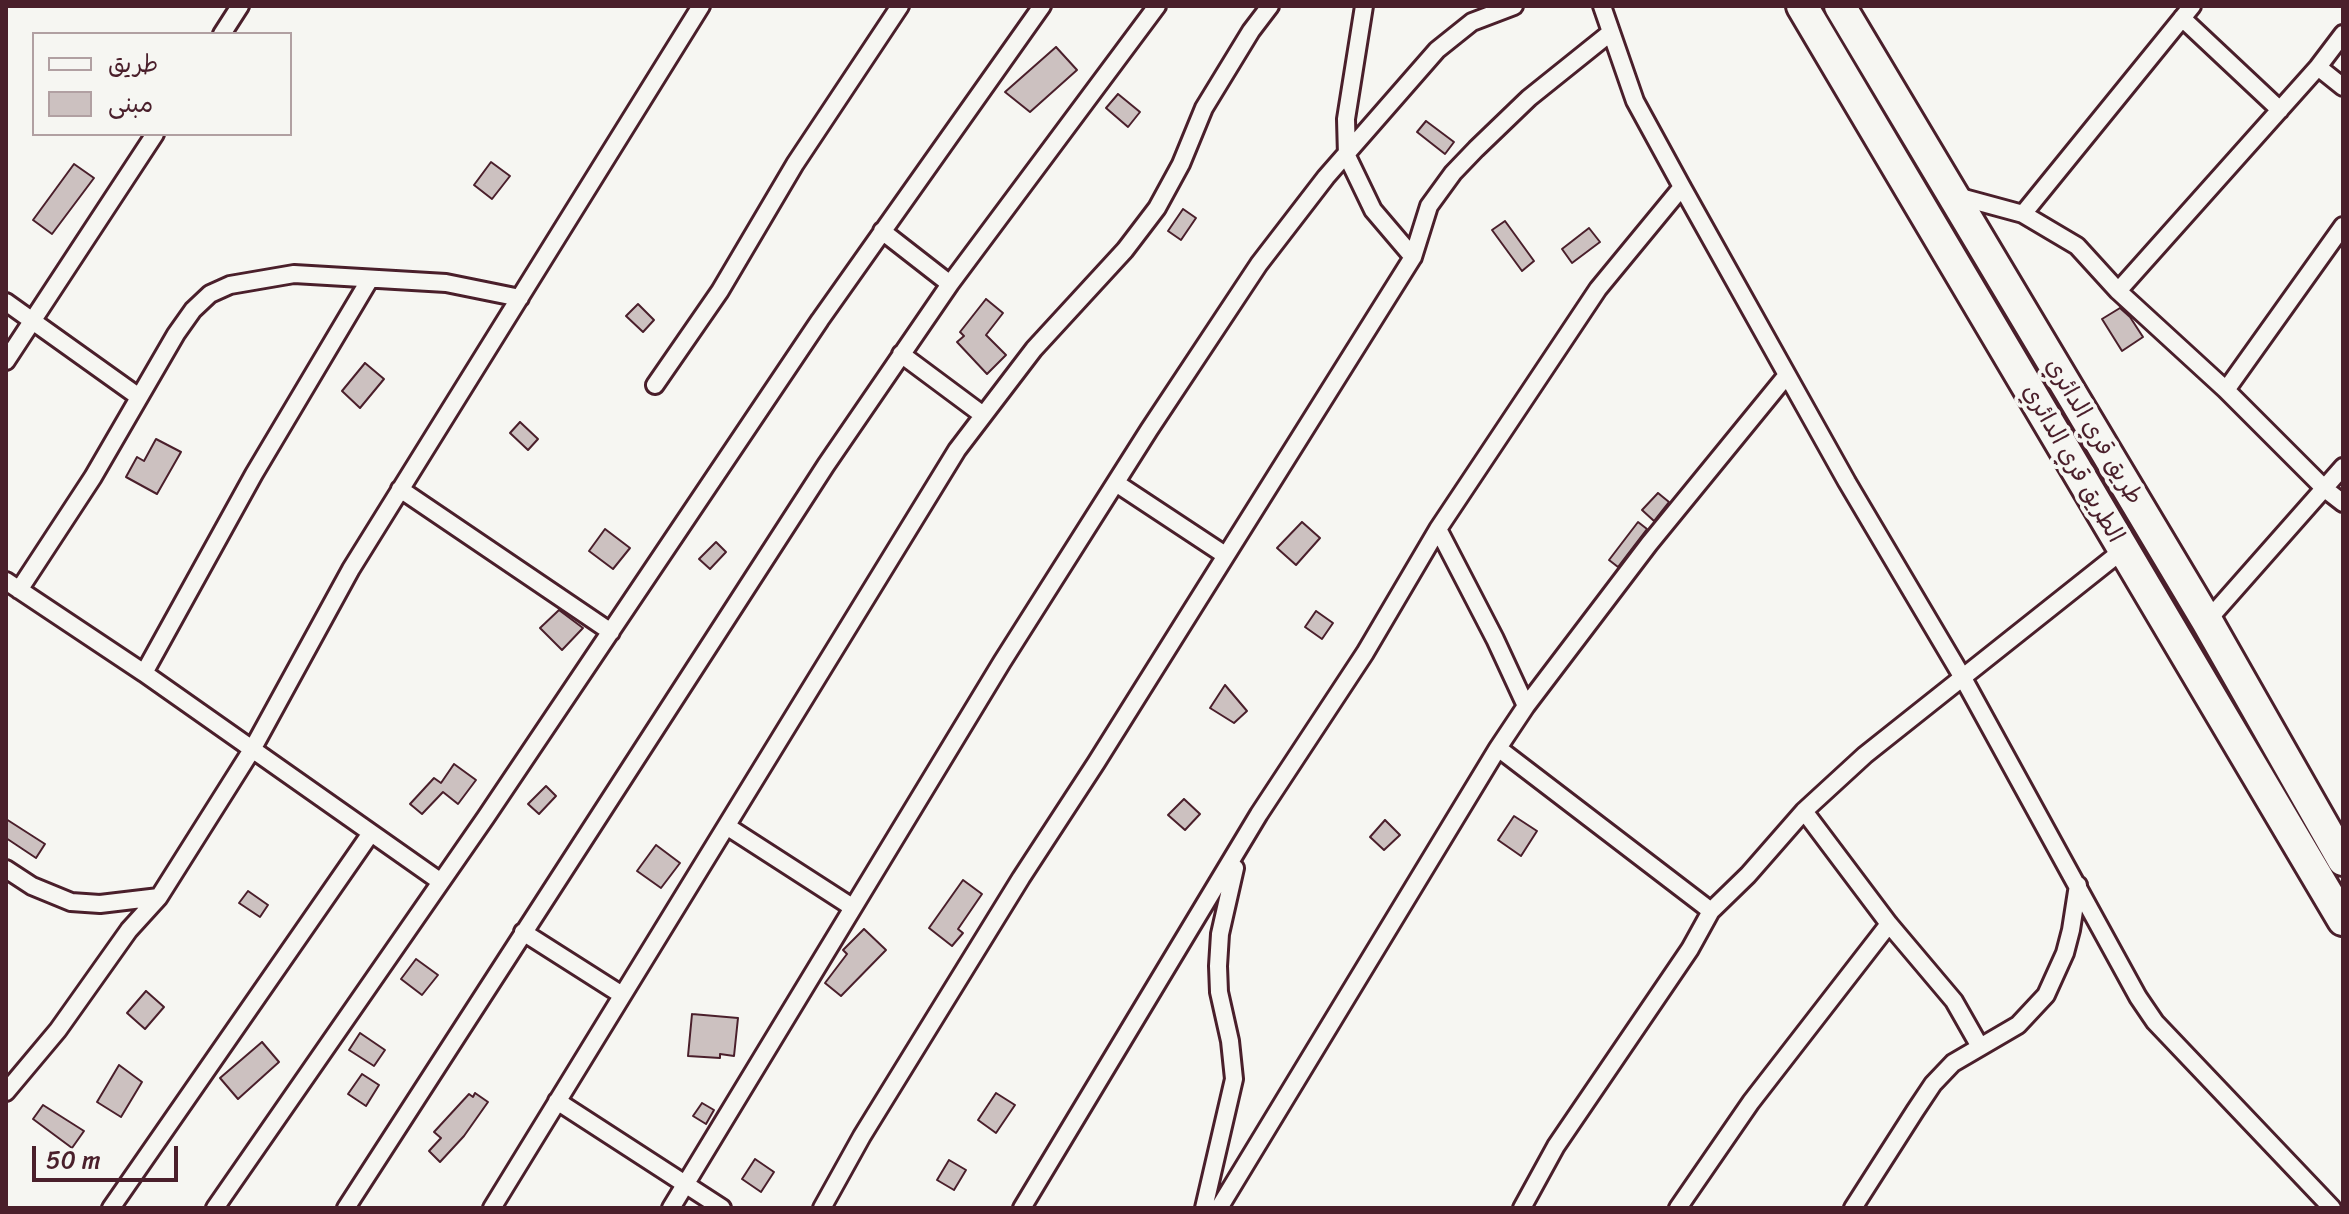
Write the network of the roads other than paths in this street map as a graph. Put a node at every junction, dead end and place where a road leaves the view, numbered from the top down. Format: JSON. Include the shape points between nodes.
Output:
{"nodes":[{"id":1,"x":240,"y":6,"type":"edge"},
{"id":2,"x":701,"y":6,"type":"edge"},
{"id":3,"x":900,"y":6,"type":"edge"},
{"id":4,"x":1042,"y":6,"type":"edge"},
{"id":5,"x":1157,"y":6,"type":"edge"},
{"id":6,"x":1270,"y":6,"type":"edge"},
{"id":7,"x":1364,"y":6,"type":"edge"},
{"id":8,"x":1514,"y":6,"type":"edge"},
{"id":9,"x":1602,"y":6,"type":"edge"},
{"id":10,"x":1802,"y":6,"type":"edge"},
{"id":11,"x":1840,"y":6,"type":"edge"},
{"id":12,"x":2187,"y":12,"type":"edge"},
{"id":13,"x":223,"y":32,"type":"edge"},
{"id":14,"x":1610,"y":33,"type":"junction"},
{"id":15,"x":2343,"y":34,"type":"edge"},
{"id":16,"x":2318,"y":67,"type":"junction"},
{"id":17,"x":2343,"y":87,"type":"edge"},
{"id":18,"x":2280,"y":110,"type":"junction"},
{"id":19,"x":154,"y":136,"type":"edge"},
{"id":20,"x":1347,"y":156,"type":"junction"},
{"id":21,"x":1682,"y":187,"type":"junction"},
{"id":22,"x":1953,"y":195,"type":"junction"},
{"id":23,"x":2023,"y":214,"type":"junction"},
{"id":24,"x":2343,"y":226,"type":"edge"},
{"id":25,"x":882,"y":231,"type":"junction"},
{"id":26,"x":1413,"y":257,"type":"junction"},
{"id":27,"x":370,"y":279,"type":"junction"},
{"id":28,"x":950,"y":284,"type":"junction"},
{"id":29,"x":2118,"y":291,"type":"junction"},
{"id":30,"x":520,"y":298,"type":"junction"},
{"id":31,"x":6,"y":302,"type":"edge"},
{"id":32,"x":33,"y":321,"type":"junction"},
{"id":33,"x":901,"y":354,"type":"junction"},
{"id":34,"x":6,"y":361,"type":"edge"},
{"id":35,"x":1787,"y":375,"type":"junction"},
{"id":36,"x":655,"y":385,"type":"dead end"},
{"id":37,"x":2226,"y":390,"type":"junction"},
{"id":38,"x":139,"y":397,"type":"junction"},
{"id":39,"x":983,"y":415,"type":"junction"},
{"id":40,"x":2343,"y":467,"type":"edge"},
{"id":41,"x":1116,"y":483,"type":"junction"},
{"id":42,"x":400,"y":489,"type":"junction"},
{"id":43,"x":2325,"y":489,"type":"junction"},
{"id":44,"x":2343,"y":503,"type":"edge"},
{"id":45,"x":1438,"y":529,"type":"junction"},
{"id":46,"x":2123,"y":550,"type":"junction"},
{"id":47,"x":1225,"y":555,"type":"junction"},
{"id":48,"x":13,"y":586,"type":"edge"},
{"id":49,"x":2207,"y":621,"type":"junction"},
{"id":50,"x":611,"y":632,"type":"junction"},
{"id":51,"x":144,"y":673,"type":"junction"},
{"id":52,"x":1963,"y":678,"type":"junction"},
{"id":53,"x":1526,"y":706,"type":"junction"},
{"id":54,"x":253,"y":748,"type":"junction"},
{"id":55,"x":1498,"y":748,"type":"junction"},
{"id":56,"x":1804,"y":811,"type":"junction"},
{"id":57,"x":728,"y":827,"type":"junction"},
{"id":58,"x":371,"y":833,"type":"junction"},
{"id":59,"x":1239,"y":851,"type":"junction"},
{"id":60,"x":2343,"y":860,"type":"edge"},
{"id":61,"x":6,"y":869,"type":"edge"},
{"id":62,"x":441,"y":882,"type":"junction"},
{"id":63,"x":2078,"y":885,"type":"junction"},
{"id":64,"x":159,"y":897,"type":"junction"},
{"id":65,"x":852,"y":907,"type":"junction"},
{"id":66,"x":1711,"y":911,"type":"junction"},
{"id":67,"x":2343,"y":920,"type":"edge"},
{"id":68,"x":1889,"y":924,"type":"junction"},
{"id":69,"x":523,"y":932,"type":"junction"},
{"id":70,"x":622,"y":995,"type":"junction"},
{"id":71,"x":1979,"y":1045,"type":"junction"},
{"id":72,"x":6,"y":1092,"type":"edge"},
{"id":73,"x":557,"y":1101,"type":"junction"},
{"id":74,"x":686,"y":1185,"type":"junction"},
{"id":75,"x":111,"y":1208,"type":"edge"},
{"id":76,"x":215,"y":1208,"type":"edge"},
{"id":77,"x":346,"y":1208,"type":"edge"},
{"id":78,"x":492,"y":1208,"type":"edge"},
{"id":79,"x":671,"y":1208,"type":"edge"},
{"id":80,"x":722,"y":1208,"type":"edge"},
{"id":81,"x":822,"y":1208,"type":"edge"},
{"id":82,"x":1022,"y":1208,"type":"edge"},
{"id":83,"x":1204,"y":1208,"type":"edge"},
{"id":84,"x":1219,"y":1208,"type":"edge"},
{"id":85,"x":1522,"y":1208,"type":"edge"},
{"id":86,"x":1678,"y":1208,"type":"edge"},
{"id":87,"x":1853,"y":1208,"type":"edge"},
{"id":88,"x":2332,"y":1208,"type":"edge"}],
"edges":[{"from":1,"to":13,"type":"street"},
{"from":2,"to":30,"type":"street"},
{"from":3,"to":36,"type":"street"},
{"from":4,"to":25,"type":"street"},
{"from":5,"to":28,"type":"street"},
{"from":6,"to":39,"type":"street","via":[[1204,108],[1157,208]]},
{"from":7,"to":20,"type":"street","via":[[1347,106]]},
{"from":8,"to":20,"type":"street","via":[[1472,22],[1437,50]]},
{"from":9,"to":14,"type":"street"},
{"from":10,"to":46,"type":"highway","name":"الطريق قري الدائري"},
{"from":11,"to":22,"type":"highway","name":"طريق قري الدائري"},
{"from":12,"to":18,"type":"street"},
{"from":12,"to":23,"type":"street"},
{"from":14,"to":21,"type":"street","via":[[1635,101]]},
{"from":14,"to":26,"type":"street","via":[[1529,98],[1453,173],[1429,206]]},
{"from":15,"to":16,"type":"street"},
{"from":16,"to":17,"type":"street"},
{"from":16,"to":18,"type":"street"},
{"from":18,"to":29,"type":"street"},
{"from":19,"to":32,"type":"street"},
{"from":20,"to":26,"type":"street","via":[[1373,210]]},
{"from":20,"to":41,"type":"street","via":[[1259,264]]},
{"from":21,"to":35,"type":"street"},
{"from":21,"to":45,"type":"street","via":[[1598,289]]},
{"from":22,"to":23,"type":"street"},
{"from":22,"to":49,"type":"highway","name":"طريق قري الدائري"},
{"from":23,"to":29,"type":"street","via":[[2077,246]]},
{"from":24,"to":37,"type":"street"},
{"from":25,"to":28,"type":"street"},
{"from":25,"to":50,"type":"street"},
{"from":26,"to":47,"type":"street"},
{"from":27,"to":30,"type":"street","via":[[446,283]]},
{"from":27,"to":38,"type":"street","via":[[294,274],[230,285],[210,294],[176,334]]},
{"from":27,"to":51,"type":"street"},
{"from":28,"to":33,"type":"street"},
{"from":29,"to":37,"type":"street"},
{"from":30,"to":42,"type":"street"},
{"from":31,"to":32,"type":"street"},
{"from":32,"to":34,"type":"street"},
{"from":32,"to":38,"type":"street"},
{"from":33,"to":39,"type":"street"},
{"from":33,"to":69,"type":"street"},
{"from":35,"to":52,"type":"street"},
{"from":35,"to":53,"type":"street"},
{"from":37,"to":43,"type":"street"},
{"from":38,"to":48,"type":"street","via":[[93,477]]},
{"from":39,"to":57,"type":"street","via":[[925,500]]},
{"from":40,"to":43,"type":"street"},
{"from":41,"to":47,"type":"street"},
{"from":41,"to":65,"type":"street"},
{"from":42,"to":50,"type":"street"},
{"from":42,"to":54,"type":"street"},
{"from":43,"to":44,"type":"street"},
{"from":43,"to":49,"type":"street"},
{"from":45,"to":53,"type":"street"},
{"from":45,"to":59,"type":"street"},
{"from":46,"to":52,"type":"street"},
{"from":46,"to":67,"type":"highway","name":"الطريق قري الدائري"},
{"from":47,"to":81,"type":"street"},
{"from":48,"to":51,"type":"street"},
{"from":49,"to":60,"type":"highway","name":"طريق قري الدائري"},
{"from":50,"to":62,"type":"street"},
{"from":51,"to":54,"type":"street"},
{"from":52,"to":56,"type":"street"},
{"from":52,"to":63,"type":"street"},
{"from":53,"to":55,"type":"street"},
{"from":54,"to":58,"type":"street"},
{"from":54,"to":64,"type":"street"},
{"from":55,"to":66,"type":"street"},
{"from":55,"to":84,"type":"street"},
{"from":56,"to":66,"type":"street"},
{"from":56,"to":68,"type":"street"},
{"from":57,"to":65,"type":"street"},
{"from":57,"to":70,"type":"street"},
{"from":58,"to":62,"type":"street"},
{"from":58,"to":75,"type":"street"},
{"from":59,"to":82,"type":"street"},
{"from":59,"to":83,"type":"street","via":[[1218,966],[1234,1079]]},
{"from":61,"to":64,"type":"street","via":[[71,902]]},
{"from":62,"to":76,"type":"street"},
{"from":63,"to":71,"type":"street","via":[[2065,953],[2046,995],[2018,1025]]},
{"from":63,"to":88,"type":"street","via":[[2155,1022]]},
{"from":64,"to":72,"type":"street"},
{"from":65,"to":74,"type":"street"},
{"from":66,"to":85,"type":"street","via":[[1556,1146]]},
{"from":68,"to":71,"type":"street","via":[[1954,1001]]},
{"from":68,"to":86,"type":"street","via":[[1751,1102]]},
{"from":69,"to":70,"type":"street"},
{"from":69,"to":77,"type":"street"},
{"from":70,"to":73,"type":"street"},
{"from":71,"to":87,"type":"street","via":[[1933,1084]]},
{"from":73,"to":74,"type":"street"},
{"from":73,"to":78,"type":"street"},
{"from":74,"to":79,"type":"street"},
{"from":74,"to":80,"type":"street"}]}
